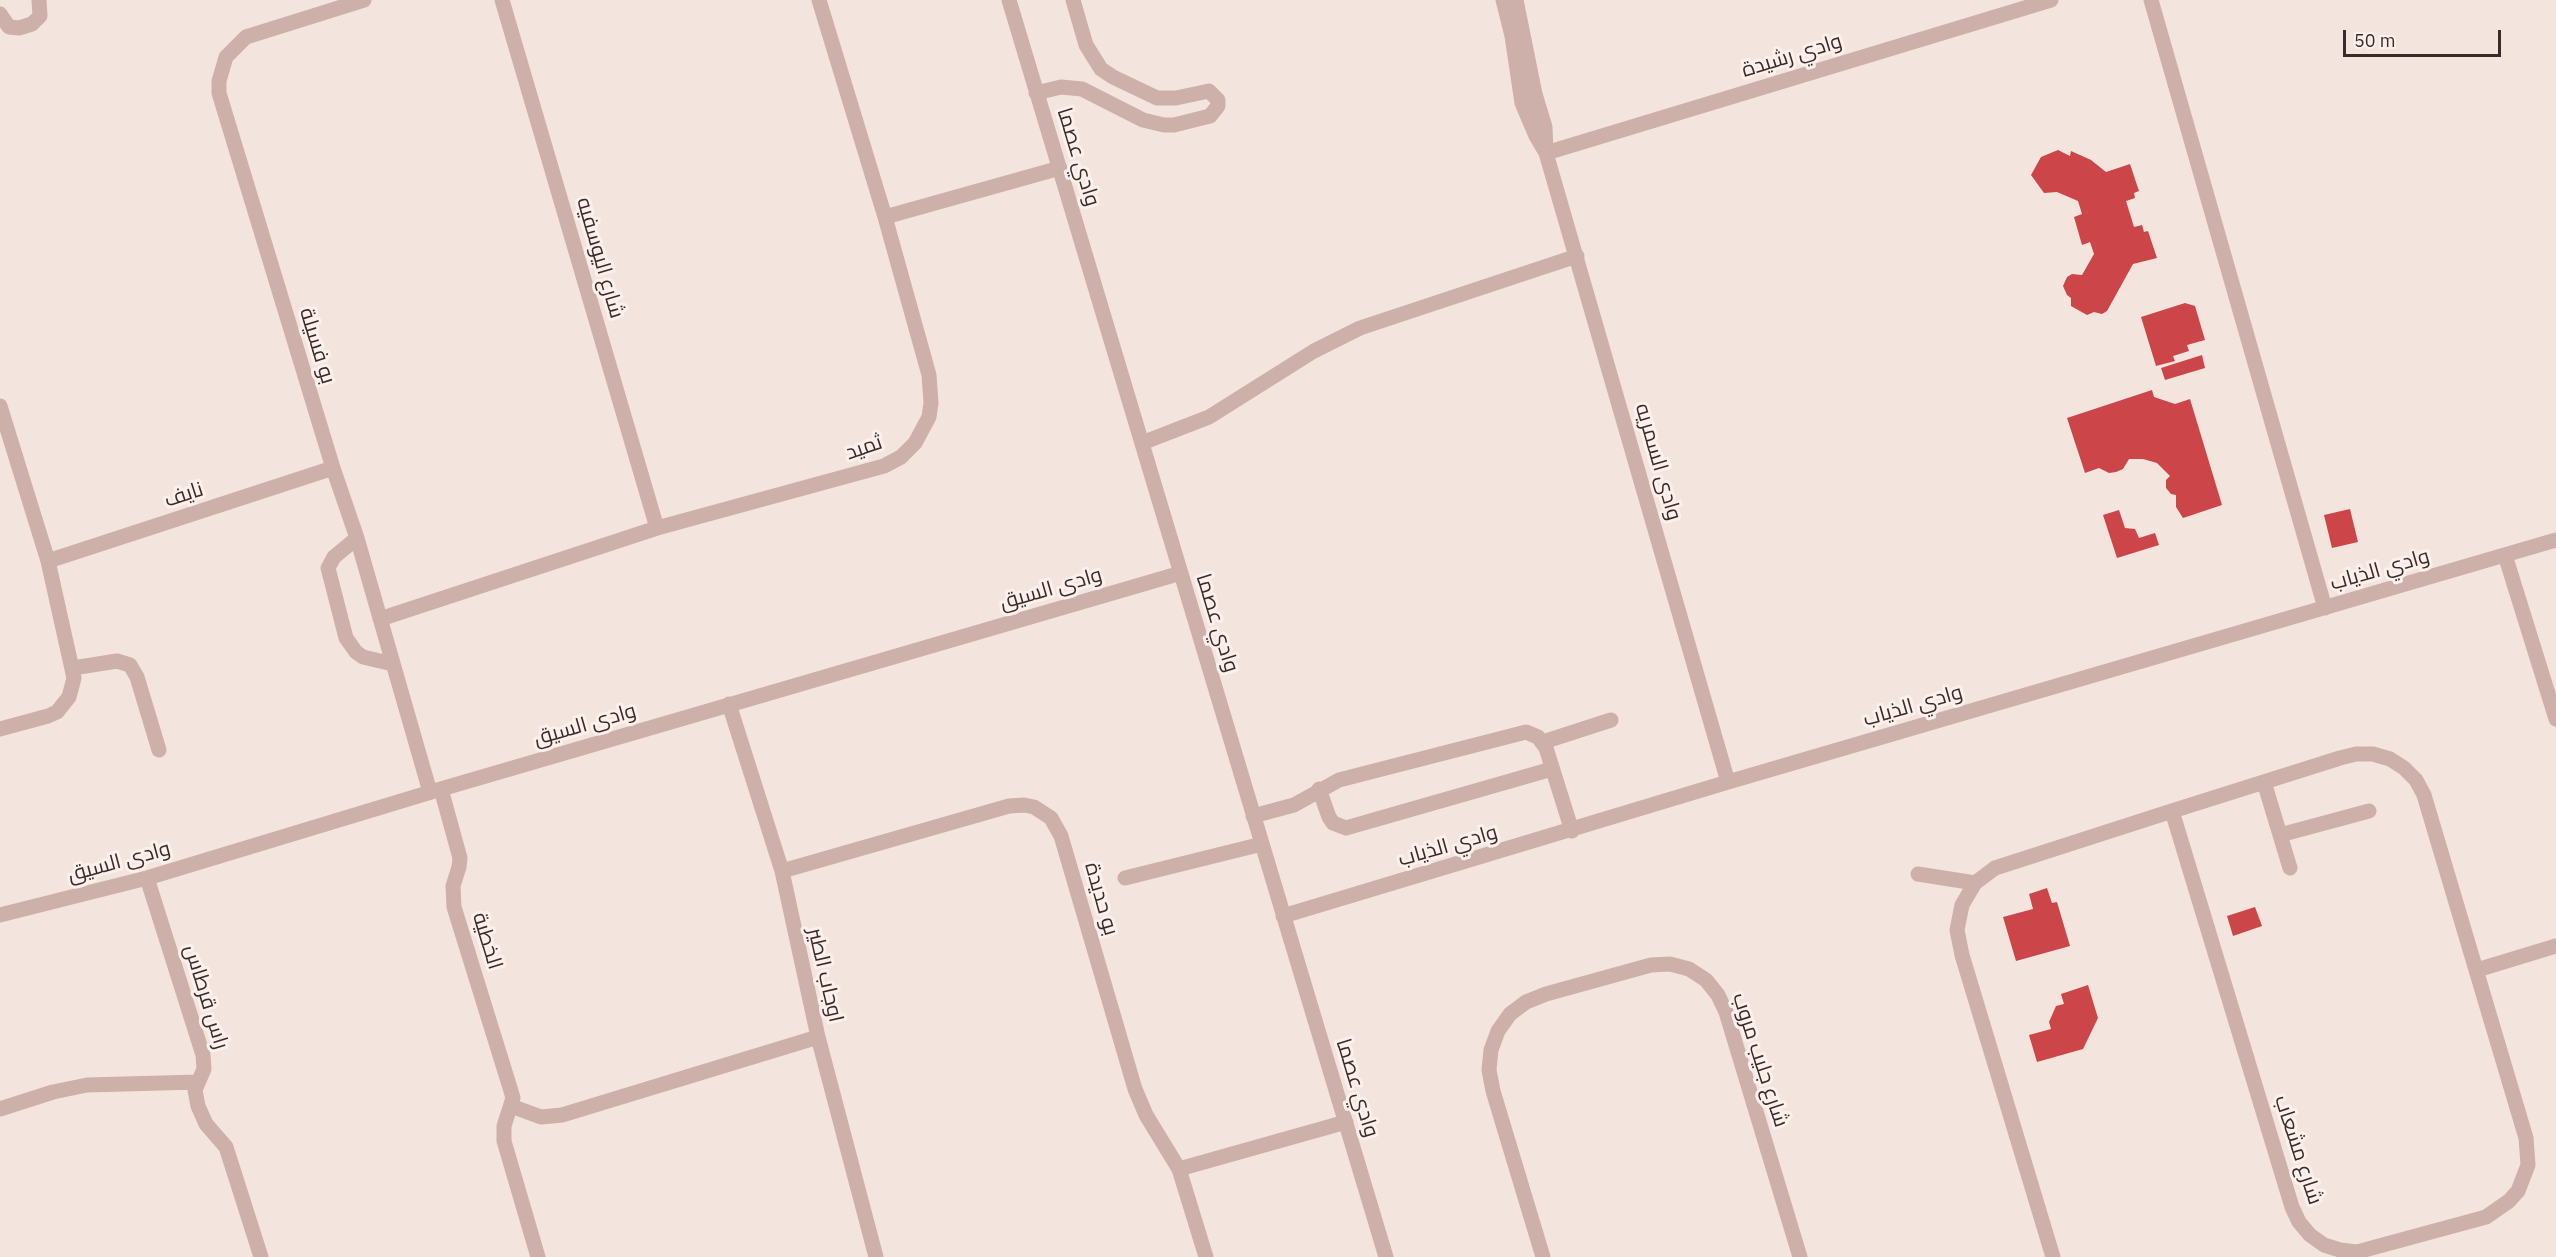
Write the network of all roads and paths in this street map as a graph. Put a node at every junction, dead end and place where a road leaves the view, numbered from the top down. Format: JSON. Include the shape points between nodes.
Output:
{"nodes":[{"id":1,"x":39,"y":0,"type":"edge"},
{"id":2,"x":364,"y":0,"type":"edge"},
{"id":3,"x":502,"y":0,"type":"edge"},
{"id":4,"x":819,"y":0,"type":"edge"},
{"id":5,"x":1009,"y":0,"type":"edge"},
{"id":6,"x":1073,"y":0,"type":"edge"},
{"id":7,"x":1503,"y":0,"type":"edge"},
{"id":8,"x":1516,"y":0,"type":"edge"},
{"id":9,"x":2051,"y":0,"type":"edge"},
{"id":10,"x":2151,"y":0,"type":"edge"},
{"id":11,"x":0,"y":14,"type":"edge"},
{"id":12,"x":1036,"y":93,"type":"junction"},
{"id":13,"x":1546,"y":153,"type":"junction"},
{"id":14,"x":1060,"y":168,"type":"junction"},
{"id":15,"x":885,"y":217,"type":"junction"},
{"id":16,"x":1577,"y":256,"type":"junction"},
{"id":17,"x":1,"y":416,"type":"edge"},
{"id":18,"x":1142,"y":443,"type":"junction"},
{"id":19,"x":333,"y":468,"type":"junction"},
{"id":20,"x":657,"y":528,"type":"junction"},
{"id":21,"x":357,"y":538,"type":"junction"},
{"id":22,"x":2556,"y":540,"type":"edge"},
{"id":23,"x":2505,"y":555,"type":"junction"},
{"id":24,"x":48,"y":561,"type":"junction"},
{"id":25,"x":1181,"y":573,"type":"junction"},
{"id":26,"x":2325,"y":608,"type":"junction"},
{"id":27,"x":380,"y":619,"type":"junction"},
{"id":28,"x":393,"y":664,"type":"junction"},
{"id":29,"x":73,"y":668,"type":"junction"},
{"id":30,"x":729,"y":704,"type":"junction"},
{"id":31,"x":2556,"y":719,"type":"edge"},
{"id":32,"x":1611,"y":720,"type":"dead end"},
{"id":33,"x":0,"y":729,"type":"edge"},
{"id":34,"x":1543,"y":742,"type":"junction"},
{"id":35,"x":159,"y":750,"type":"dead end"},
{"id":36,"x":1552,"y":769,"type":"junction"},
{"id":37,"x":1728,"y":782,"type":"junction"},
{"id":38,"x":2264,"y":782,"type":"junction"},
{"id":39,"x":1319,"y":789,"type":"junction"},
{"id":40,"x":435,"y":791,"type":"junction"},
{"id":41,"x":2172,"y":811,"type":"junction"},
{"id":42,"x":2369,"y":811,"type":"dead end"},
{"id":43,"x":1253,"y":816,"type":"junction"},
{"id":44,"x":1572,"y":831,"type":"junction"},
{"id":45,"x":2280,"y":835,"type":"junction"},
{"id":46,"x":1262,"y":844,"type":"junction"},
{"id":47,"x":2290,"y":868,"type":"dead end"},
{"id":48,"x":782,"y":871,"type":"junction"},
{"id":49,"x":1918,"y":874,"type":"dead end"},
{"id":50,"x":147,"y":878,"type":"junction"},
{"id":51,"x":1125,"y":878,"type":"dead end"},
{"id":52,"x":1975,"y":883,"type":"junction"},
{"id":53,"x":0,"y":915,"type":"edge"},
{"id":54,"x":1283,"y":916,"type":"junction"},
{"id":55,"x":2556,"y":946,"type":"edge"},
{"id":56,"x":2477,"y":970,"type":"junction"},
{"id":57,"x":818,"y":1037,"type":"junction"},
{"id":58,"x":198,"y":1082,"type":"junction"},
{"id":59,"x":511,"y":1106,"type":"junction"},
{"id":60,"x":0,"y":1109,"type":"edge"},
{"id":61,"x":1346,"y":1122,"type":"junction"},
{"id":62,"x":1179,"y":1169,"type":"junction"},
{"id":63,"x":261,"y":1257,"type":"edge"},
{"id":64,"x":538,"y":1257,"type":"edge"},
{"id":65,"x":876,"y":1257,"type":"edge"},
{"id":66,"x":1206,"y":1257,"type":"edge"},
{"id":67,"x":1386,"y":1257,"type":"edge"},
{"id":68,"x":1543,"y":1257,"type":"edge"},
{"id":69,"x":1800,"y":1257,"type":"edge"},
{"id":70,"x":2053,"y":1257,"type":"edge"}],
"edges":[{"from":1,"to":11,"type":"street","via":[[40,16],[32,24],[9,27]]},
{"from":2,"to":19,"type":"street","name":"بو فسيلة","via":[[246,38],[226,57],[219,81],[221,107]]},
{"from":3,"to":20,"type":"street","name":"شارع اليوسفيه"},
{"from":4,"to":15,"type":"street","name":"ثميد"},
{"from":5,"to":12,"type":"street","name":"وادي عصما"},
{"from":6,"to":12,"type":"street","via":[[1086,45],[1101,69],[1157,98],[1209,91],[1218,100],[1218,106],[1210,116],[1164,125],[1143,120],[1082,89],[1061,87]]},
{"from":7,"to":13,"type":"street","name":"وادى السمريه","via":[[1522,103]]},
{"from":8,"to":13,"type":"street","name":"وادى السمريه","via":[[1545,127]]},
{"from":9,"to":13,"type":"street","name":"وادي رشيدة"},
{"from":10,"to":26,"type":"street"},
{"from":12,"to":14,"type":"street","name":"وادي عصما"},
{"from":13,"to":16,"type":"street","name":"وادى السمريه"},
{"from":14,"to":15,"type":"street"},
{"from":14,"to":18,"type":"street","name":"وادي عصما"},
{"from":15,"to":20,"type":"street","name":"ثميد","via":[[929,375],[929,417],[915,443],[884,466]]},
{"from":16,"to":18,"type":"street","via":[[1360,328],[1314,351],[1209,417]]},
{"from":16,"to":37,"type":"street","name":"وادى السمريه"},
{"from":17,"to":24,"type":"street"},
{"from":18,"to":25,"type":"street","name":"وادي عصما"},
{"from":19,"to":21,"type":"street","name":"بو فسيلة"},
{"from":19,"to":24,"type":"street","name":"نايف"},
{"from":20,"to":27,"type":"street","name":"ثميد"},
{"from":21,"to":27,"type":"street","name":"بو فسيلة"},
{"from":21,"to":28,"type":"street","via":[[334,557],[328,568],[346,638],[363,657]]},
{"from":22,"to":23,"type":"street","name":"وادي الذياب"},
{"from":23,"to":26,"type":"street","name":"وادي الذياب"},
{"from":23,"to":31,"type":"street"},
{"from":24,"to":29,"type":"street"},
{"from":25,"to":30,"type":"street","name":"وادى السيق"},
{"from":25,"to":43,"type":"street","name":"وادي عصما"},
{"from":26,"to":37,"type":"street","name":"وادي الذياب"},
{"from":27,"to":28,"type":"street","name":"بو فسيلة"},
{"from":28,"to":40,"type":"street","name":"بو فسيلة"},
{"from":29,"to":33,"type":"street","via":[[69,697],[57,712]]},
{"from":29,"to":35,"type":"street","via":[[117,661],[130,665]]},
{"from":30,"to":40,"type":"street","name":"وادى السيق"},
{"from":30,"to":48,"type":"street","name":"اوجاب الطير"},
{"from":32,"to":34,"type":"street"},
{"from":34,"to":36,"type":"street"},
{"from":34,"to":39,"type":"street","via":[[1533,734],[1519,732],[1339,780]]},
{"from":36,"to":39,"type":"street","via":[[1346,828],[1333,823]]},
{"from":36,"to":44,"type":"street"},
{"from":37,"to":44,"type":"street","name":"وادي الذياب"},
{"from":38,"to":41,"type":"street","name":"شارع مشعاب"},
{"from":38,"to":45,"type":"street"},
{"from":38,"to":56,"type":"street","name":"شارع مشعاب","via":[[2356,754],[2373,754],[2404,768],[2424,795]]},
{"from":39,"to":43,"type":"street","via":[[1294,805]]},
{"from":40,"to":50,"type":"street","name":"وادى السيق"},
{"from":40,"to":59,"type":"street","name":"الخطية","via":[[460,858],[453,886],[454,907],[511,1091]]},
{"from":41,"to":52,"type":"street","name":"شارع مشعاب","via":[[1995,867]]},
{"from":41,"to":56,"type":"street","name":"شارع مشعاب","via":[[2292,1207],[2299,1222],[2324,1245],[2357,1252],[2373,1249],[2486,1216],[2518,1191],[2528,1165],[2526,1138]]},
{"from":42,"to":45,"type":"street"},
{"from":43,"to":46,"type":"street","name":"وادي عصما"},
{"from":44,"to":54,"type":"street","name":"وادي الذياب"},
{"from":45,"to":47,"type":"street"},
{"from":46,"to":51,"type":"street"},
{"from":46,"to":54,"type":"street","name":"وادي عصما"},
{"from":48,"to":57,"type":"street","name":"اوجاب الطير"},
{"from":48,"to":62,"type":"street","name":"بو حديدة","via":[[1009,806],[1024,805],[1051,818],[1061,836],[1135,1089]]},
{"from":49,"to":52,"type":"street"},
{"from":50,"to":53,"type":"street","name":"وادى السيق"},
{"from":50,"to":58,"type":"street","name":"راس قرطاس","via":[[203,1055],[204,1069]]},
{"from":52,"to":70,"type":"street","name":"شارع مشعاب","via":[[1962,905],[1957,930],[1962,955]]},
{"from":54,"to":61,"type":"street","name":"وادي عصما"},
{"from":55,"to":56,"type":"street"},
{"from":57,"to":59,"type":"street","via":[[562,1116],[541,1117]]},
{"from":57,"to":65,"type":"street","name":"اوجاب الطير"},
{"from":58,"to":60,"type":"street","via":[[87,1085]]},
{"from":58,"to":63,"type":"street","name":"راس قرطاس","via":[[198,1107],[206,1124],[226,1147]]},
{"from":59,"to":64,"type":"street","name":"الخطية","via":[[504,1141]]},
{"from":61,"to":62,"type":"street"},
{"from":61,"to":67,"type":"street","name":"وادي عصما"},
{"from":62,"to":66,"type":"street","name":"بو حديدة"},
{"from":68,"to":69,"type":"street","name":"شارع جليب مروب","via":[[1493,1091],[1489,1070],[1498,1030],[1510,1014],[1546,994],[1651,965],[1670,964],[1689,969],[1706,980],[1726,1012]]}]}
